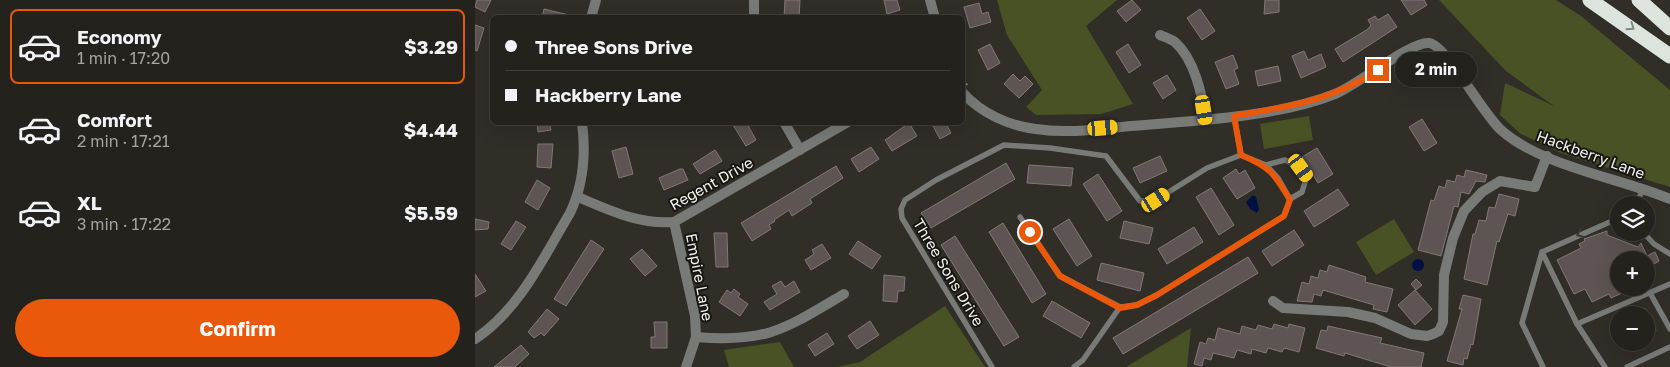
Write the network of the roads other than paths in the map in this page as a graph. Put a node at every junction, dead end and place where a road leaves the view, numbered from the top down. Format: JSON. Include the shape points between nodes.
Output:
{"nodes":[{"id":1,"x":596,"y":0,"type":"edge"},
{"id":2,"x":754,"y":0,"type":"edge"},
{"id":3,"x":930,"y":0,"type":"edge"},
{"id":4,"x":1590,"y":0,"type":"edge"},
{"id":5,"x":1639,"y":0,"type":"edge"},
{"id":6,"x":592,"y":15,"type":"edge"},
{"id":7,"x":754,"y":15,"type":"edge"},
{"id":8,"x":934,"y":15,"type":"edge"},
{"id":9,"x":1670,"y":28,"type":"edge"},
{"id":10,"x":1160,"y":35,"type":"dead end"},
{"id":11,"x":1670,"y":56,"type":"edge"},
{"id":12,"x":967,"y":91,"type":"edge"},
{"id":13,"x":1234,"y":116,"type":"junction"},
{"id":14,"x":1206,"y":120,"type":"junction"},
{"id":15,"x":582,"y":125,"type":"edge"},
{"id":16,"x":786,"y":125,"type":"edge"},
{"id":17,"x":843,"y":125,"type":"edge"},
{"id":18,"x":800,"y":150,"type":"junction"},
{"id":19,"x":1241,"y":155,"type":"junction"},
{"id":20,"x":1547,"y":156,"type":"junction"},
{"id":21,"x":1266,"y":165,"type":"junction"},
{"id":22,"x":1643,"y":190,"type":"junction"},
{"id":23,"x":1640,"y":196,"type":"edge"},
{"id":24,"x":578,"y":198,"type":"junction"},
{"id":25,"x":1670,"y":199,"type":"edge"},
{"id":26,"x":1290,"y":200,"type":"junction"},
{"id":27,"x":1021,"y":217,"type":"dead end"},
{"id":28,"x":674,"y":222,"type":"junction"},
{"id":29,"x":1610,"y":222,"type":"edge"},
{"id":30,"x":1651,"y":241,"type":"edge"},
{"id":31,"x":1542,"y":252,"type":"junction"},
{"id":32,"x":1670,"y":254,"type":"edge"},
{"id":33,"x":1670,"y":284,"type":"edge"},
{"id":34,"x":1655,"y":291,"type":"edge"},
{"id":35,"x":844,"y":294,"type":"dead end"},
{"id":36,"x":1643,"y":296,"type":"edge"},
{"id":37,"x":1652,"y":296,"type":"edge"},
{"id":38,"x":1273,"y":301,"type":"dead end"},
{"id":39,"x":1120,"y":308,"type":"junction"},
{"id":40,"x":1577,"y":324,"type":"junction"},
{"id":41,"x":1670,"y":329,"type":"edge"},
{"id":42,"x":696,"y":337,"type":"junction"},
{"id":43,"x":475,"y":339,"type":"edge"},
{"id":44,"x":1670,"y":347,"type":"edge"},
{"id":45,"x":686,"y":367,"type":"edge"},
{"id":46,"x":992,"y":367,"type":"edge"},
{"id":47,"x":1074,"y":367,"type":"edge"},
{"id":48,"x":1543,"y":367,"type":"edge"},
{"id":49,"x":1605,"y":367,"type":"edge"},
{"id":50,"x":1627,"y":367,"type":"edge"}],
"edges":[{"from":1,"to":6,"type":"street"},
{"from":2,"to":7,"type":"street"},
{"from":3,"to":8,"type":"street"},
{"from":4,"to":11,"type":"highway","one_way":true},
{"from":5,"to":9,"type":"highway"},
{"from":10,"to":14,"type":"street","via":[[1174,42],[1184,54],[1198,84]]},
{"from":12,"to":14,"type":"street","name":"Hackberry Lane","via":[[991,115],[1035,129],[1069,131]]},
{"from":13,"to":14,"type":"street","name":"Hackberry Lane"},
{"from":13,"to":19,"type":"lane"},
{"from":13,"to":20,"type":"street","name":"Hackberry Lane","via":[[1325,98],[1350,88],[1410,48],[1431,43],[1444,51],[1477,102],[1501,130]]},
{"from":15,"to":24,"type":"street","via":[[584,154]]},
{"from":16,"to":18,"type":"street"},
{"from":17,"to":18,"type":"street","name":"Regent Drive"},
{"from":18,"to":28,"type":"street","name":"Regent Drive"},
{"from":19,"to":21,"type":"lane"},
{"from":19,"to":46,"type":"lane","name":"Three Sons Drive","via":[[1207,168],[1156,200],[1140,201],[1106,156],[1004,146],[936,180],[905,200],[901,208],[902,218]]},
{"from":20,"to":22,"type":"street","name":"Hackberry Lane"},
{"from":20,"to":38,"type":"street","via":[[1535,187],[1500,181],[1482,192],[1464,211],[1444,275],[1443,322],[1439,331],[1427,336],[1411,334],[1375,318],[1324,309],[1283,308]]},
{"from":21,"to":26,"type":"lane","via":[[1278,178]]},
{"from":21,"to":26,"type":"lane","via":[[1285,160],[1301,168],[1307,176],[1302,192]]},
{"from":22,"to":23,"type":"lane"},
{"from":22,"to":25,"type":"street","name":"Hackberry Lane"},
{"from":24,"to":28,"type":"street","name":"Regent Drive","via":[[642,221]]},
{"from":24,"to":43,"type":"street","via":[[523,291],[499,321]]},
{"from":26,"to":39,"type":"lane","via":[[1284,216],[1157,295],[1137,305]]},
{"from":27,"to":39,"type":"lane","via":[[1060,276]]},
{"from":28,"to":42,"type":"street","name":"Empire Lane"},
{"from":29,"to":31,"type":"lane","one_way":true},
{"from":30,"to":32,"type":"lane"},
{"from":31,"to":40,"type":"lane"},
{"from":31,"to":48,"type":"lane","via":[[1522,323]]},
{"from":33,"to":34,"type":"lane"},
{"from":35,"to":42,"type":"street","via":[[779,331],[743,339]]},
{"from":36,"to":40,"type":"lane"},
{"from":37,"to":41,"type":"lane"},
{"from":39,"to":47,"type":"lane","via":[[1083,360]]},
{"from":40,"to":49,"type":"lane"},
{"from":42,"to":45,"type":"street","name":"Empire Lane"},
{"from":44,"to":50,"type":"lane"}]}
